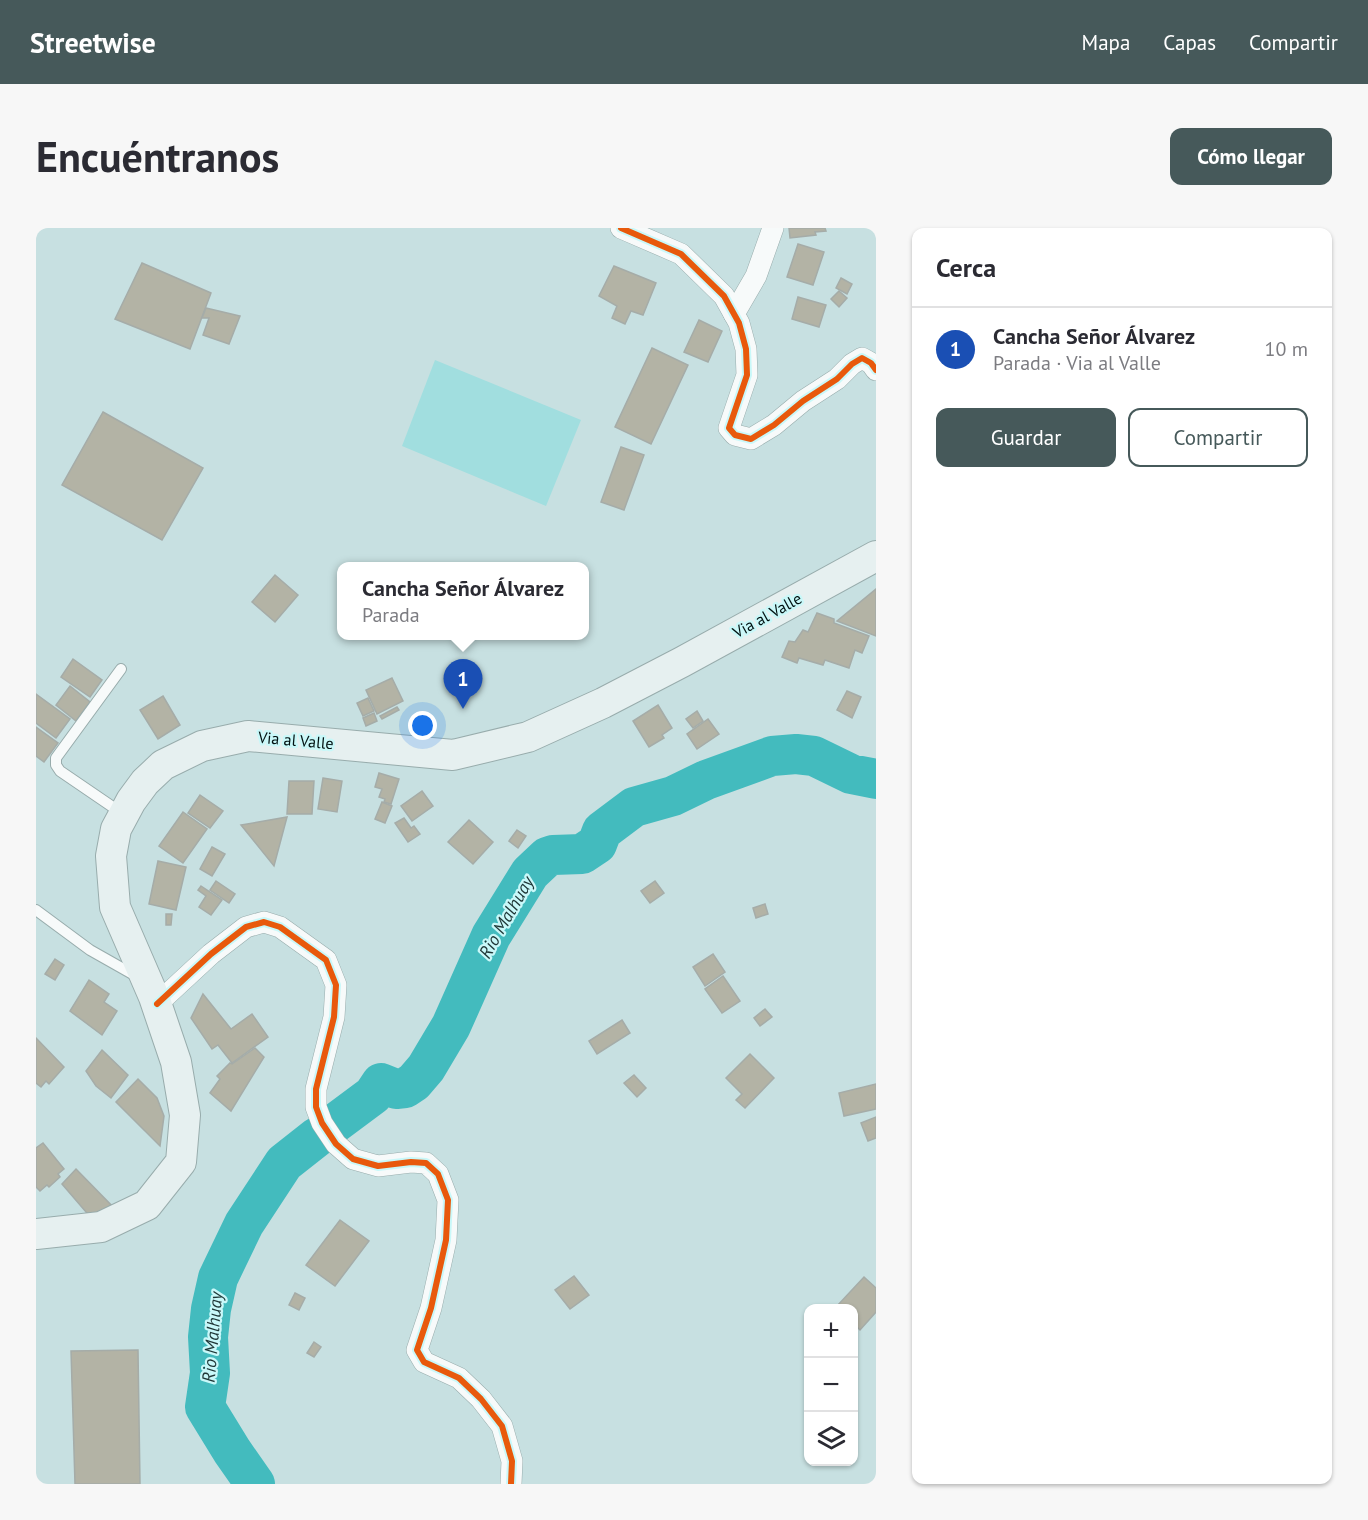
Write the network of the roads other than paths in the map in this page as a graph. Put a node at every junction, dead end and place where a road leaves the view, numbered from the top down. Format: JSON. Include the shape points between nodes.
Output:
{"nodes":[{"id":1,"x":621,"y":228,"type":"edge"},
{"id":2,"x":773,"y":228,"type":"edge"},
{"id":3,"x":734,"y":314,"type":"junction"},
{"id":4,"x":876,"y":370,"type":"edge"},
{"id":5,"x":876,"y":556,"type":"edge"},
{"id":6,"x":121,"y":669,"type":"dead end"},
{"id":7,"x":123,"y":815,"type":"junction"},
{"id":8,"x":36,"y":910,"type":"edge"},
{"id":9,"x":152,"y":993,"type":"junction"},
{"id":10,"x":36,"y":1234,"type":"edge"},
{"id":11,"x":511,"y":1484,"type":"edge"}],
"edges":[{"from":1,"to":3,"type":"street","via":[[681,254],[724,296]]},
{"from":2,"to":3,"type":"street","via":[[756,276]]},
{"from":3,"to":4,"type":"street","via":[[747,349],[747,375],[729,428],[735,435],[751,439],[862,358]]},
{"from":5,"to":7,"type":"main road","name":"Via al Valle","via":[[682,662],[528,737],[453,755],[248,736],[202,746],[163,765],[145,782]]},
{"from":6,"to":7,"type":"lane","via":[[56,758],[56,765]]},
{"from":7,"to":9,"type":"main road","name":"Via al Valle","via":[[111,856],[116,907]]},
{"from":8,"to":9,"type":"lane"},
{"from":9,"to":10,"type":"main road","name":"Via al Valle","via":[[176,1062],[185,1114],[181,1162],[147,1205],[101,1227]]},
{"from":9,"to":11,"type":"street","via":[[246,927],[264,922],[280,927],[326,960],[336,986],[334,1017],[316,1089],[316,1107],[336,1144],[353,1159],[378,1166],[426,1163],[438,1173],[448,1200],[446,1240],[417,1350],[424,1362],[459,1378],[502,1426],[512,1461]]}]}
